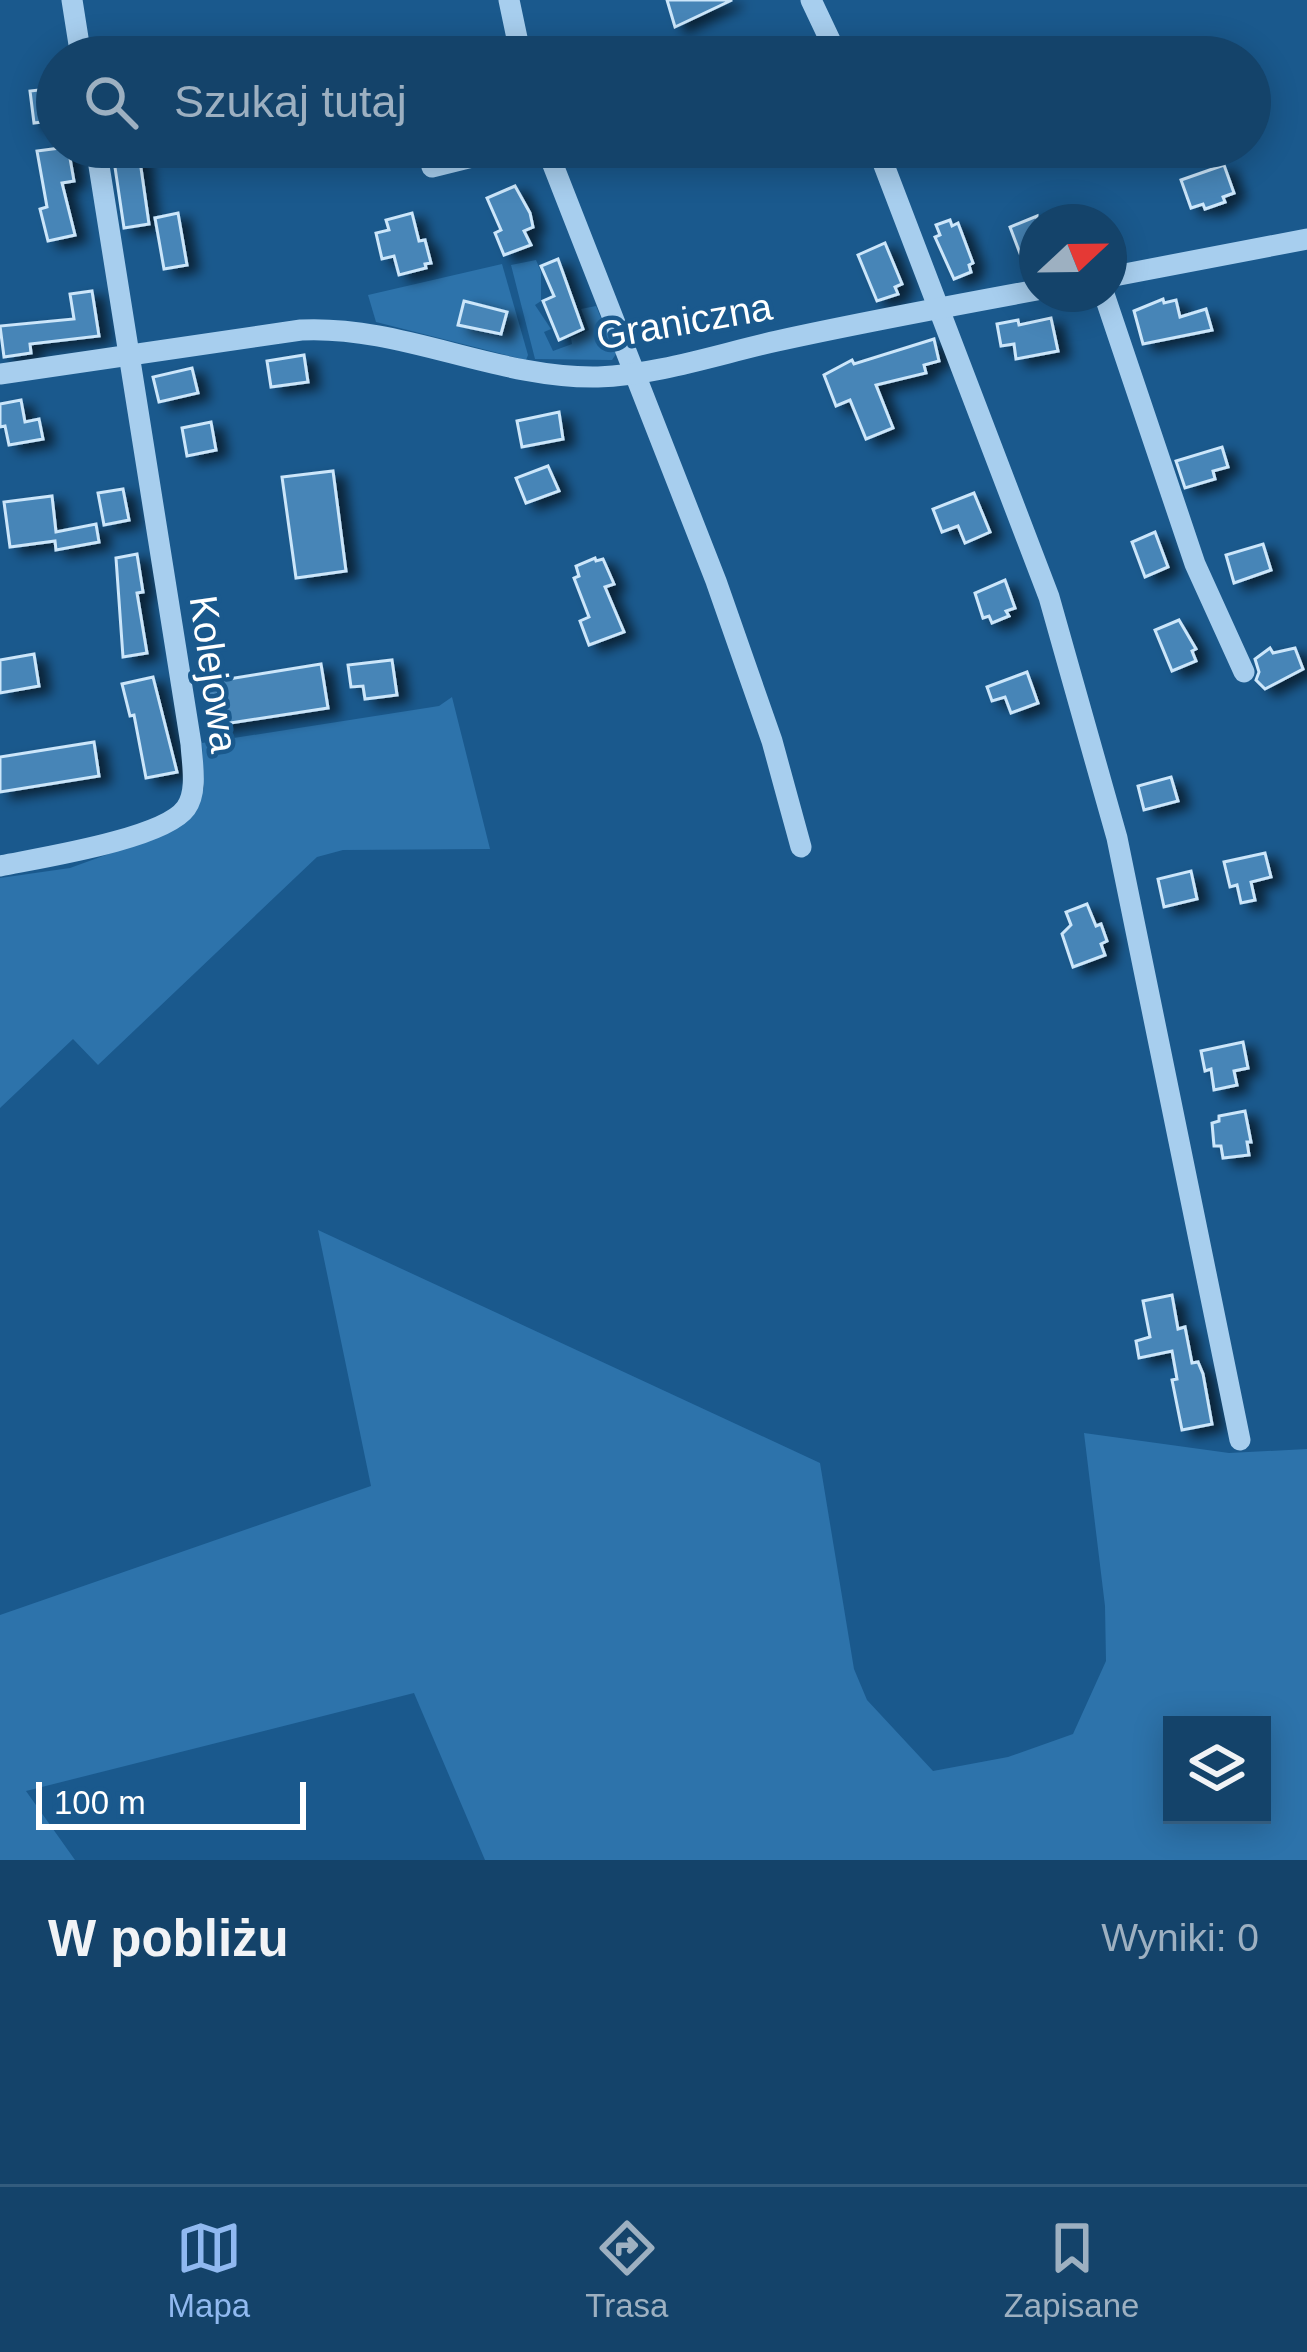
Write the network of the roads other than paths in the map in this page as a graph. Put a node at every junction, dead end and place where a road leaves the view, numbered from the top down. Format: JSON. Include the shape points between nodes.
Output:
{"nodes":[{"id":1,"x":72,"y":0,"type":"edge"},
{"id":2,"x":509,"y":0,"type":"edge"},
{"id":3,"x":811,"y":0,"type":"edge"},
{"id":4,"x":78,"y":36,"type":"edge"},
{"id":5,"x":517,"y":36,"type":"edge"},
{"id":6,"x":828,"y":36,"type":"edge"},
{"id":7,"x":98,"y":168,"type":"edge"},
{"id":8,"x":554,"y":168,"type":"edge"},
{"id":9,"x":885,"y":168,"type":"edge"},
{"id":10,"x":1307,"y":239,"type":"edge"},
{"id":11,"x":1127,"y":274,"type":"edge"},
{"id":12,"x":1019,"y":293,"type":"edge"},
{"id":13,"x":939,"y":308,"type":"junction"},
{"id":14,"x":1110,"y":312,"type":"edge"},
{"id":15,"x":128,"y":355,"type":"junction"},
{"id":16,"x":634,"y":373,"type":"junction"},
{"id":17,"x":0,"y":374,"type":"edge"},
{"id":18,"x":1244,"y":672,"type":"dead end"},
{"id":19,"x":801,"y":847,"type":"dead end"},
{"id":20,"x":0,"y":866,"type":"edge"},
{"id":21,"x":1240,"y":1440,"type":"dead end"}],
"edges":[{"from":1,"to":4,"type":"street"},
{"from":2,"to":5,"type":"street"},
{"from":3,"to":6,"type":"street"},
{"from":7,"to":15,"type":"street","name":"Kolejowa"},
{"from":8,"to":16,"type":"street"},
{"from":9,"to":13,"type":"street"},
{"from":10,"to":11,"type":"street"},
{"from":12,"to":13,"type":"street","name":"Graniczna"},
{"from":13,"to":16,"type":"street","name":"Graniczna"},
{"from":13,"to":21,"type":"street","via":[[1049,597],[1118,838]]},
{"from":14,"to":18,"type":"street","via":[[1195,564]]},
{"from":15,"to":16,"type":"street","name":"Graniczna","via":[[344,328],[531,370]]},
{"from":15,"to":17,"type":"street"},
{"from":15,"to":20,"type":"street","name":"Kolejowa","via":[[193,789],[170,822]]},
{"from":16,"to":19,"type":"street","via":[[743,657]]}]}
